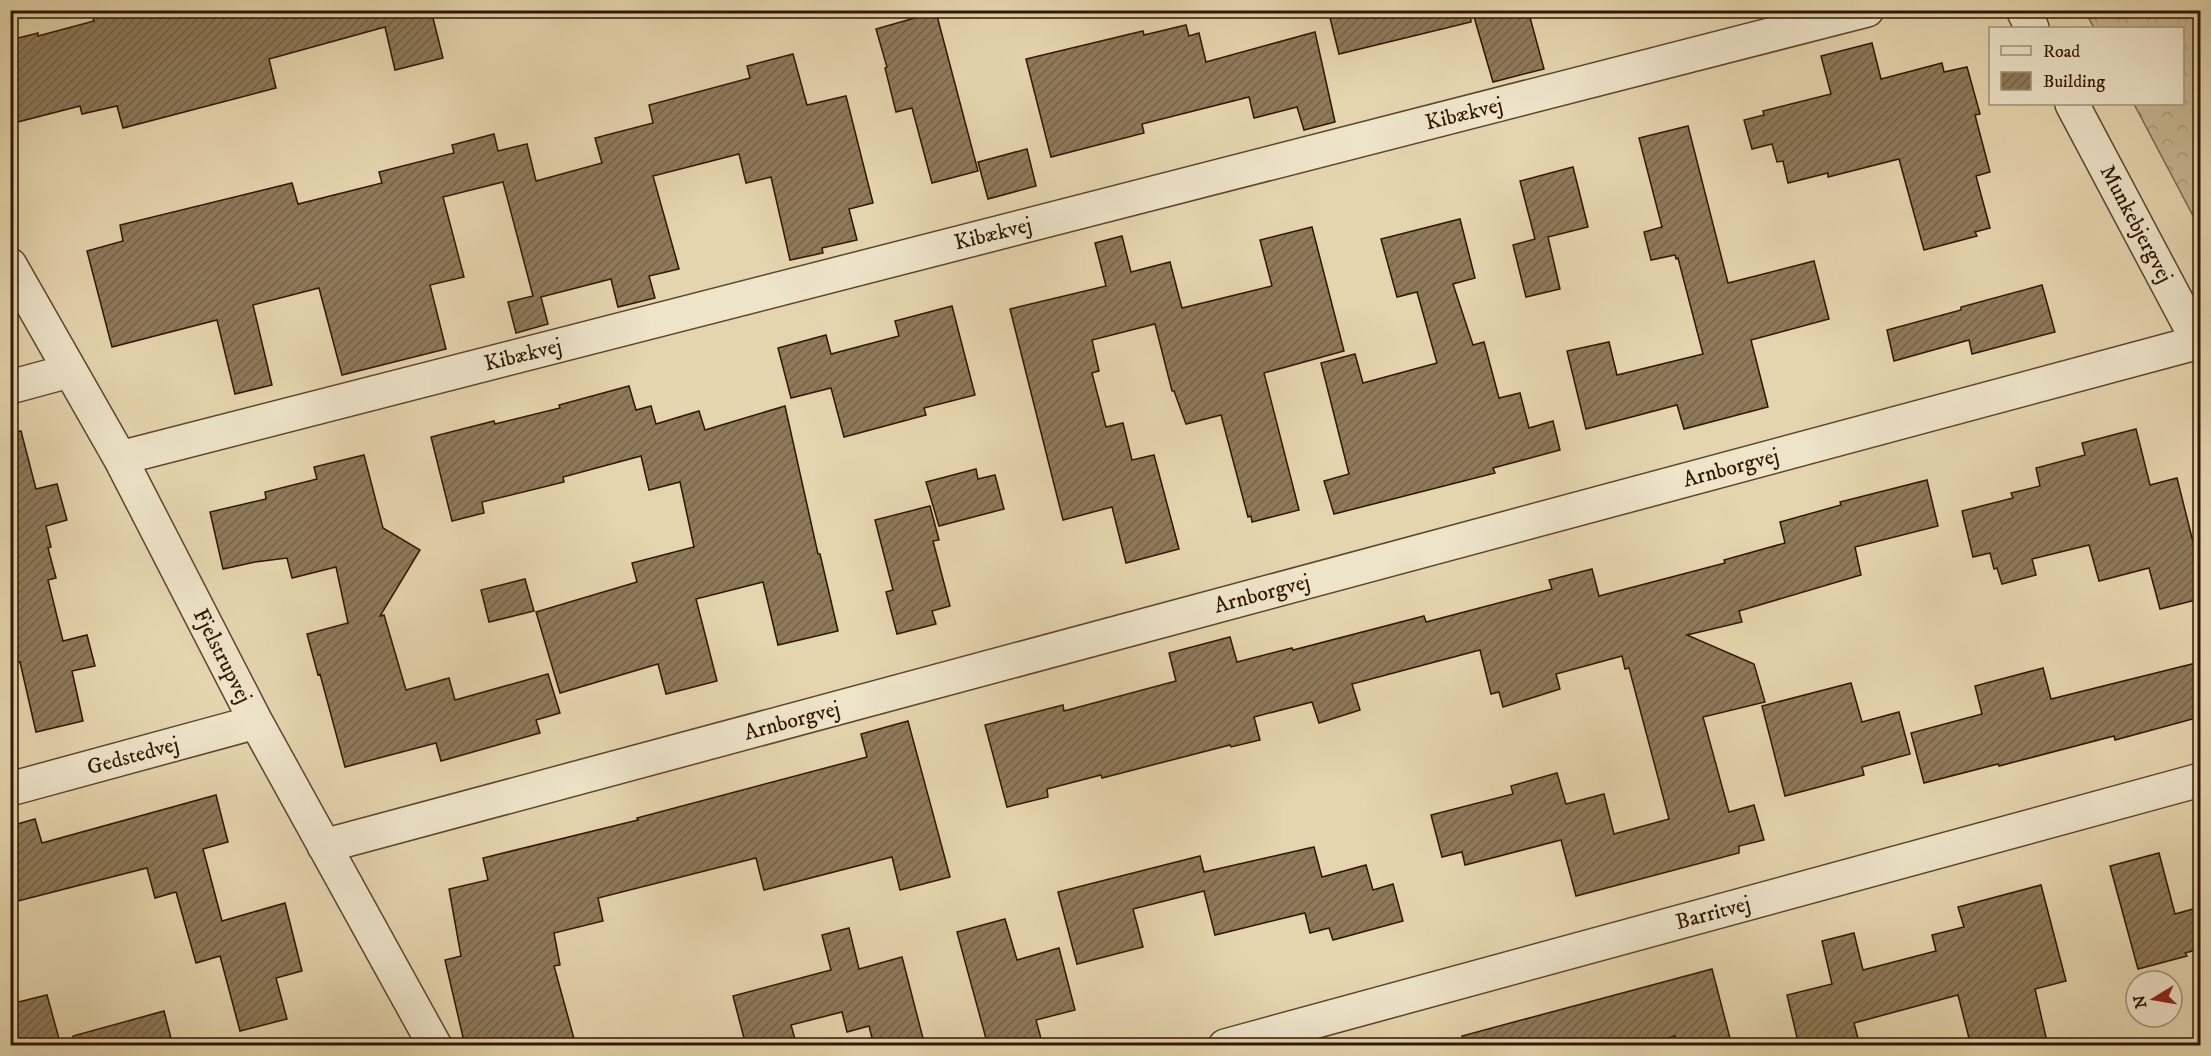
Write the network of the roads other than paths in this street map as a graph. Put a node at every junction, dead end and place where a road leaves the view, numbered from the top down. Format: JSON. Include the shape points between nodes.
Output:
{"nodes":[{"id":1,"x":1867,"y":10,"type":"edge"},
{"id":2,"x":2023,"y":10,"type":"edge"},
{"id":3,"x":2032,"y":27,"type":"edge"},
{"id":4,"x":2073,"y":105,"type":"edge"},
{"id":5,"x":10,"y":265,"type":"edge"},
{"id":6,"x":2200,"y":344,"type":"edge"},
{"id":7,"x":69,"y":371,"type":"junction"},
{"id":8,"x":10,"y":387,"type":"edge"},
{"id":9,"x":120,"y":458,"type":"junction"},
{"id":10,"x":256,"y":722,"type":"junction"},
{"id":11,"x":2200,"y":780,"type":"edge"},
{"id":12,"x":10,"y":789,"type":"edge"},
{"id":13,"x":324,"y":846,"type":"junction"},
{"id":14,"x":429,"y":1044,"type":"edge"},
{"id":15,"x":1225,"y":1046,"type":"edge"}],
"edges":[{"from":1,"to":9,"type":"street","name":"Kibækvej"},
{"from":2,"to":3,"type":"street"},
{"from":4,"to":6,"type":"street","name":"Munkebjergvej"},
{"from":5,"to":7,"type":"street","name":"Fjelstrupvej"},
{"from":6,"to":13,"type":"street","name":"Arnborgvej"},
{"from":7,"to":8,"type":"street"},
{"from":7,"to":9,"type":"street","name":"Fjelstrupvej"},
{"from":9,"to":10,"type":"street","name":"Fjelstrupvej"},
{"from":10,"to":12,"type":"street","name":"Gedstedvej"},
{"from":10,"to":13,"type":"street","name":"Fjelstrupvej"},
{"from":11,"to":15,"type":"street","name":"Barritvej"},
{"from":13,"to":14,"type":"street","name":"Fjelstrupvej"}]}
